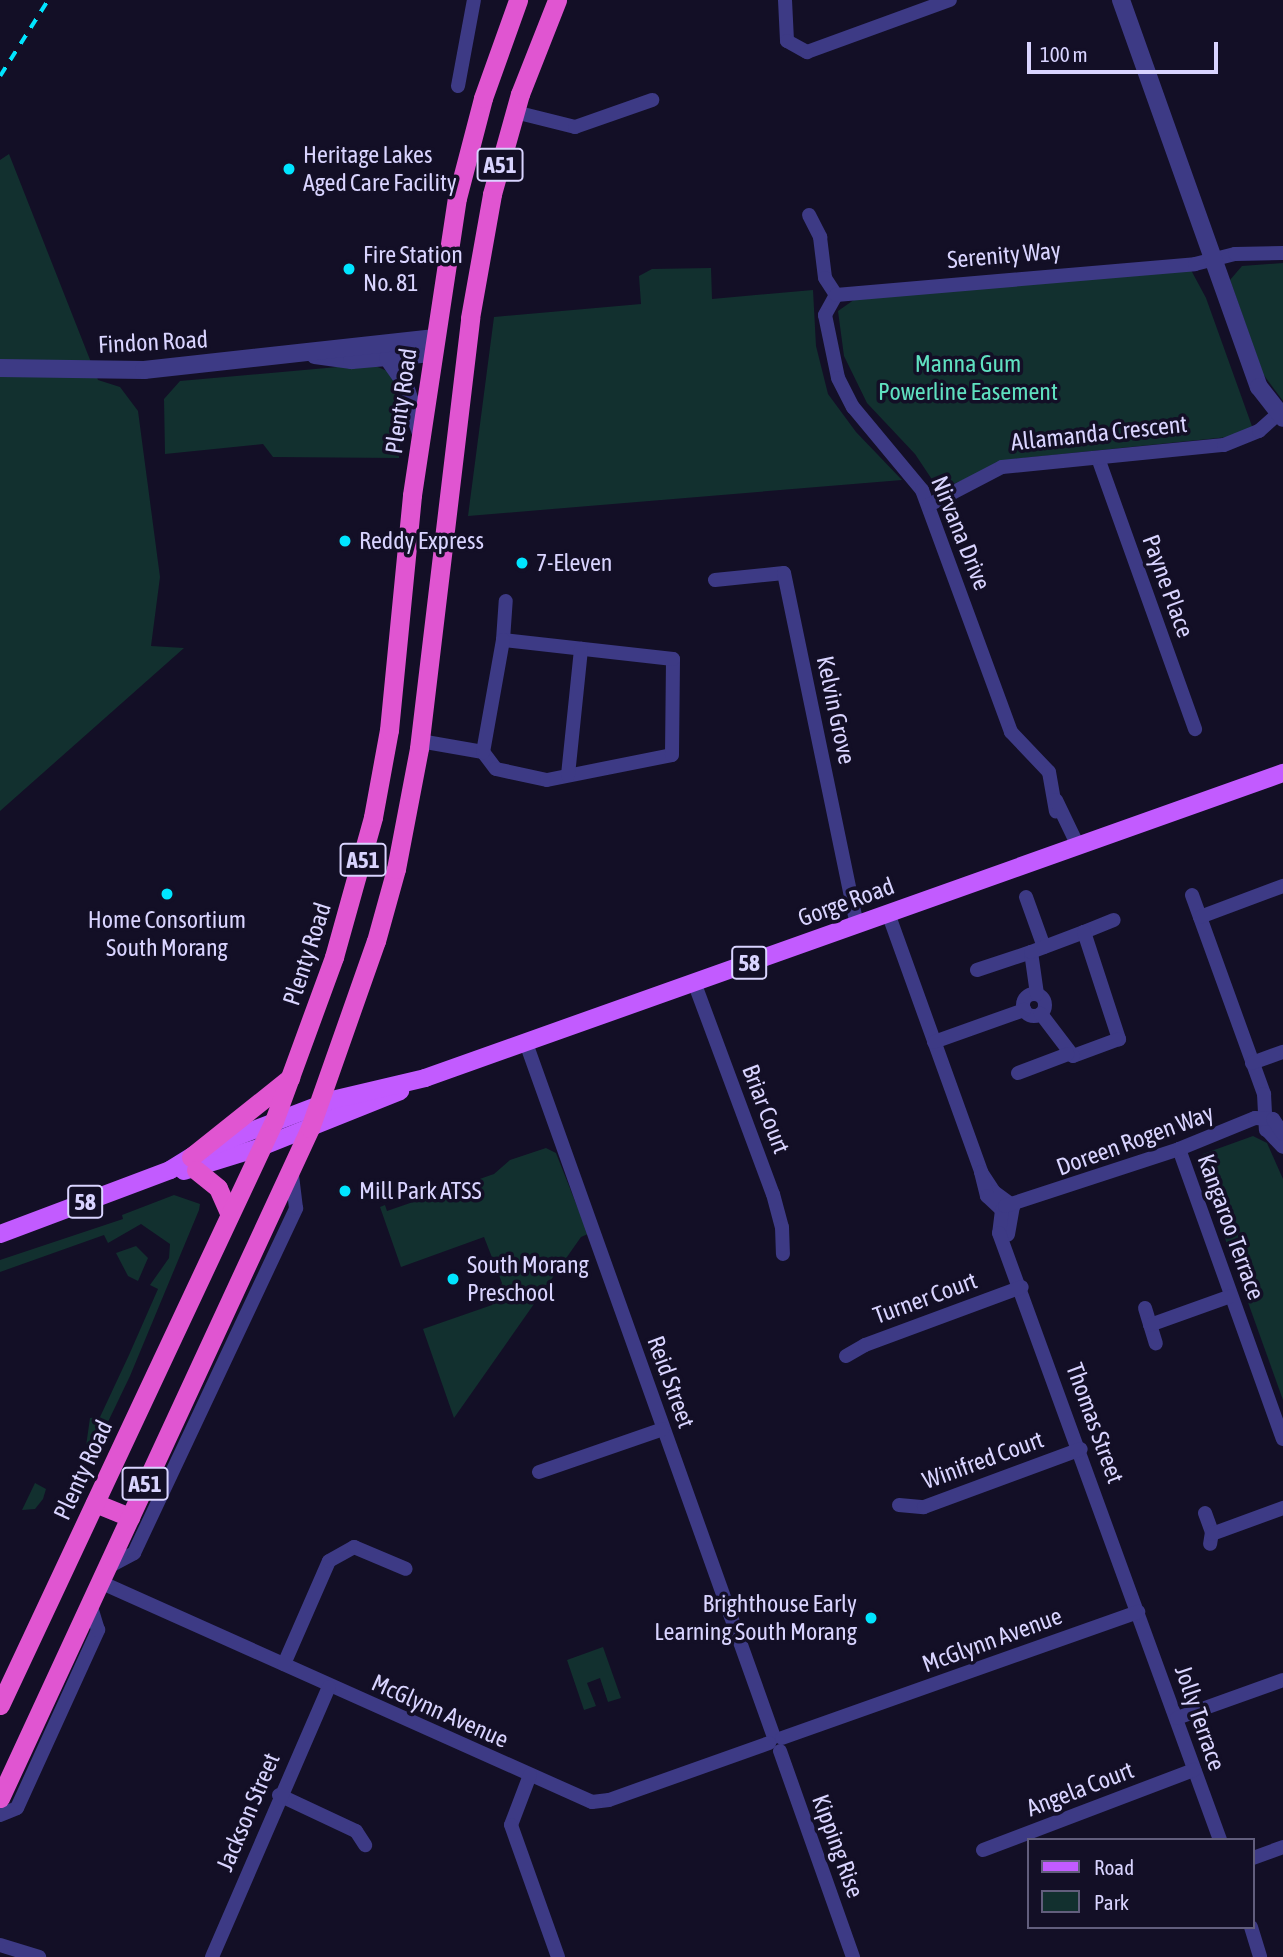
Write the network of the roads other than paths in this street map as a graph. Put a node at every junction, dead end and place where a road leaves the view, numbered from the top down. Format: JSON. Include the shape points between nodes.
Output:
{"nodes":[{"id":1,"x":474,"y":0,"type":"edge"},
{"id":2,"x":557,"y":0,"type":"edge"},
{"id":3,"x":785,"y":0,"type":"edge"},
{"id":4,"x":950,"y":0,"type":"edge"},
{"id":5,"x":1121,"y":0,"type":"edge"},
{"id":6,"x":517,"y":1,"type":"edge"},
{"id":7,"x":458,"y":86,"type":"dead end"},
{"id":8,"x":652,"y":100,"type":"dead end"},
{"id":9,"x":515,"y":112,"type":"junction"},
{"id":10,"x":808,"y":215,"type":"dead end"},
{"id":11,"x":1283,"y":253,"type":"edge"},
{"id":12,"x":1214,"y":259,"type":"junction"},
{"id":13,"x":836,"y":295,"type":"junction"},
{"id":14,"x":467,"y":345,"type":"junction"},
{"id":15,"x":434,"y":346,"type":"junction"},
{"id":16,"x":308,"y":354,"type":"junction"},
{"id":17,"x":388,"y":358,"type":"junction"},
{"id":18,"x":0,"y":368,"type":"edge"},
{"id":19,"x":1278,"y":414,"type":"edge"},
{"id":20,"x":422,"y":436,"type":"junction"},
{"id":21,"x":1098,"y":458,"type":"junction"},
{"id":22,"x":929,"y":505,"type":"junction"},
{"id":23,"x":715,"y":580,"type":"dead end"},
{"id":24,"x":506,"y":601,"type":"dead end"},
{"id":25,"x":503,"y":640,"type":"junction"},
{"id":26,"x":581,"y":649,"type":"junction"},
{"id":27,"x":1195,"y":729,"type":"dead end"},
{"id":28,"x":420,"y":741,"type":"junction"},
{"id":29,"x":483,"y":752,"type":"junction"},
{"id":30,"x":1283,"y":774,"type":"edge"},
{"id":31,"x":568,"y":775,"type":"junction"},
{"id":32,"x":1078,"y":846,"type":"junction"},
{"id":33,"x":1283,"y":886,"type":"edge"},
{"id":34,"x":1192,"y":895,"type":"dead end"},
{"id":35,"x":1026,"y":897,"type":"dead end"},
{"id":36,"x":888,"y":913,"type":"junction"},
{"id":37,"x":1200,"y":917,"type":"junction"},
{"id":38,"x":1114,"y":920,"type":"dead end"},
{"id":39,"x":857,"y":924,"type":"junction"},
{"id":40,"x":1084,"y":932,"type":"junction"},
{"id":41,"x":1037,"y":950,"type":"junction"},
{"id":42,"x":977,"y":970,"type":"dead end"},
{"id":43,"x":694,"y":982,"type":"junction"},
{"id":44,"x":1037,"y":995,"type":"junction"},
{"id":45,"x":1024,"y":1010,"type":"junction"},
{"id":46,"x":1041,"y":1014,"type":"junction"},
{"id":47,"x":934,"y":1042,"type":"junction"},
{"id":48,"x":526,"y":1043,"type":"junction"},
{"id":49,"x":1283,"y":1052,"type":"edge"},
{"id":50,"x":1068,"y":1054,"type":"junction"},
{"id":51,"x":1252,"y":1063,"type":"junction"},
{"id":52,"x":1018,"y":1073,"type":"dead end"},
{"id":53,"x":290,"y":1078,"type":"junction"},
{"id":54,"x":425,"y":1078,"type":"junction"},
{"id":55,"x":319,"y":1105,"type":"junction"},
{"id":56,"x":274,"y":1121,"type":"junction"},
{"id":57,"x":1265,"y":1123,"type":"junction"},
{"id":58,"x":310,"y":1128,"type":"junction"},
{"id":59,"x":1283,"y":1134,"type":"edge"},
{"id":60,"x":261,"y":1147,"type":"junction"},
{"id":61,"x":1283,"y":1147,"type":"edge"},
{"id":62,"x":1179,"y":1149,"type":"junction"},
{"id":63,"x":194,"y":1163,"type":"junction"},
{"id":64,"x":290,"y":1170,"type":"junction"},
{"id":65,"x":1008,"y":1208,"type":"junction"},
{"id":66,"x":229,"y":1213,"type":"junction"},
{"id":67,"x":0,"y":1234,"type":"edge"},
{"id":68,"x":783,"y":1254,"type":"dead end"},
{"id":69,"x":1022,"y":1287,"type":"junction"},
{"id":70,"x":1231,"y":1296,"type":"junction"},
{"id":71,"x":1144,"y":1308,"type":"dead end"},
{"id":72,"x":1150,"y":1325,"type":"junction"},
{"id":73,"x":1156,"y":1343,"type":"dead end"},
{"id":74,"x":846,"y":1356,"type":"dead end"},
{"id":75,"x":218,"y":1373,"type":"junction"},
{"id":76,"x":185,"y":1397,"type":"junction"},
{"id":77,"x":663,"y":1429,"type":"junction"},
{"id":78,"x":1283,"y":1439,"type":"edge"},
{"id":79,"x":1081,"y":1449,"type":"junction"},
{"id":80,"x":539,"y":1472,"type":"dead end"},
{"id":81,"x":95,"y":1503,"type":"junction"},
{"id":82,"x":900,"y":1505,"type":"dead end"},
{"id":83,"x":1283,"y":1508,"type":"edge"},
{"id":84,"x":1205,"y":1513,"type":"dead end"},
{"id":85,"x":130,"y":1517,"type":"junction"},
{"id":86,"x":406,"y":1569,"type":"dead end"},
{"id":87,"x":103,"y":1575,"type":"junction"},
{"id":88,"x":90,"y":1604,"type":"junction"},
{"id":89,"x":1138,"y":1612,"type":"junction"},
{"id":90,"x":284,"y":1664,"type":"junction"},
{"id":91,"x":1283,"y":1680,"type":"edge"},
{"id":92,"x":329,"y":1687,"type":"junction"},
{"id":93,"x":0,"y":1705,"type":"edge"},
{"id":94,"x":1177,"y":1718,"type":"junction"},
{"id":95,"x":776,"y":1742,"type":"junction"},
{"id":96,"x":1194,"y":1770,"type":"junction"},
{"id":97,"x":530,"y":1775,"type":"junction"},
{"id":98,"x":279,"y":1795,"type":"junction"},
{"id":99,"x":0,"y":1798,"type":"edge"},
{"id":100,"x":0,"y":1815,"type":"edge"},
{"id":101,"x":1219,"y":1838,"type":"edge"},
{"id":102,"x":365,"y":1845,"type":"dead end"},
{"id":103,"x":1283,"y":1847,"type":"edge"},
{"id":104,"x":983,"y":1850,"type":"dead end"},
{"id":105,"x":1255,"y":1857,"type":"edge"},
{"id":106,"x":1252,"y":1929,"type":"edge"},
{"id":107,"x":0,"y":1945,"type":"edge"},
{"id":108,"x":39,"y":1957,"type":"edge"},
{"id":109,"x":212,"y":1957,"type":"edge"},
{"id":110,"x":558,"y":1957,"type":"edge"},
{"id":111,"x":853,"y":1957,"type":"edge"},
{"id":112,"x":1260,"y":1957,"type":"edge"}],
"edges":[{"from":1,"to":7,"type":"street"},
{"from":2,"to":9,"type":"highway","number":"A51"},
{"from":3,"to":4,"type":"street","via":[[787,41],[807,52]]},
{"from":5,"to":12,"type":"street","name":"Allamanda Crescent"},
{"from":6,"to":15,"type":"highway","name":"Plenty Road","number":"A51","via":[[468,150]]},
{"from":8,"to":9,"type":"street","via":[[575,127]]},
{"from":9,"to":14,"type":"highway","number":"A51","via":[[492,194]]},
{"from":10,"to":13,"type":"street","via":[[820,237],[824,276]]},
{"from":11,"to":12,"type":"street","name":"Serenity Way"},
{"from":12,"to":13,"type":"street","name":"Serenity Way"},
{"from":12,"to":19,"type":"street","name":"Allamanda Crescent","via":[[1259,387]]},
{"from":13,"to":22,"type":"street","name":"Nirvana Drive","via":[[825,315],[838,378],[857,411],[911,472]]},
{"from":14,"to":15,"type":"highway","name":"Findon Road"},
{"from":14,"to":28,"type":"highway","number":"A51"},
{"from":15,"to":16,"type":"street","name":"Findon Road","via":[[355,344]]},
{"from":15,"to":17,"type":"street","name":"Findon Road"},
{"from":15,"to":20,"type":"highway","name":"Plenty Road","number":"A51"},
{"from":16,"to":17,"type":"street","name":"Findon Road","via":[[344,360]]},
{"from":16,"to":18,"type":"street","name":"Findon Road","via":[[144,370]]},
{"from":17,"to":20,"type":"street","via":[[402,378]]},
{"from":19,"to":21,"type":"street","name":"Allamanda Crescent","via":[[1239,440]]},
{"from":20,"to":53,"type":"highway","name":"Plenty Road","number":"A51","via":[[389,730],[373,817],[334,957]]},
{"from":21,"to":22,"type":"street","name":"Allamanda Crescent","via":[[1002,467]]},
{"from":21,"to":27,"type":"street","name":"Payne Place"},
{"from":22,"to":32,"type":"street","name":"Nirvana Drive","via":[[1010,732],[1049,772],[1055,804]]},
{"from":23,"to":39,"type":"street","name":"Kelvin Grove","via":[[784,573]]},
{"from":24,"to":25,"type":"street"},
{"from":25,"to":26,"type":"street"},
{"from":25,"to":29,"type":"street"},
{"from":26,"to":31,"type":"street"},
{"from":26,"to":31,"type":"street","via":[[673,659],[672,755]]},
{"from":28,"to":29,"type":"street"},
{"from":28,"to":55,"type":"highway","number":"A51","via":[[393,881]]},
{"from":29,"to":31,"type":"street","via":[[496,769],[547,780]]},
{"from":30,"to":32,"type":"main road","name":"Gorge Road","number":"58"},
{"from":32,"to":36,"type":"main road","name":"Gorge Road","number":"58"},
{"from":33,"to":37,"type":"street"},
{"from":34,"to":37,"type":"street"},
{"from":35,"to":41,"type":"street"},
{"from":36,"to":39,"type":"main road","name":"Gorge Road","number":"58"},
{"from":36,"to":47,"type":"street"},
{"from":37,"to":51,"type":"street"},
{"from":38,"to":40,"type":"street"},
{"from":39,"to":43,"type":"main road","name":"Gorge Road","number":"58"},
{"from":40,"to":41,"type":"street"},
{"from":40,"to":50,"type":"street","via":[[1120,1033],[1113,1044],[1084,1055]]},
{"from":41,"to":42,"type":"street"},
{"from":41,"to":44,"type":"street"},
{"from":43,"to":48,"type":"main road","name":"Gorge Road","number":"58"},
{"from":43,"to":68,"type":"street","name":"Briar Court","via":[[773,1194]]},
{"from":44,"to":45,"type":"street","via":[[1027,997]]},
{"from":44,"to":46,"type":"street","via":[[1045,1002]]},
{"from":45,"to":46,"type":"street","via":[[1033,1017]]},
{"from":45,"to":47,"type":"street"},
{"from":46,"to":50,"type":"street"},
{"from":47,"to":65,"type":"street","via":[[981,1172]]},
{"from":48,"to":54,"type":"main road","name":"Gorge Road","number":"58"},
{"from":48,"to":77,"type":"street","name":"Reid Street"},
{"from":49,"to":51,"type":"street"},
{"from":50,"to":52,"type":"street"},
{"from":51,"to":57,"type":"street","via":[[1264,1096]]},
{"from":53,"to":56,"type":"highway","name":"Plenty Road","number":"A51"},
{"from":53,"to":63,"type":"highway"},
{"from":54,"to":55,"type":"main road","name":"Gorge Road","number":"58"},
{"from":54,"to":58,"type":"main road","name":"Gorge Road","number":"58"},
{"from":55,"to":56,"type":"main road","name":"Gorge Road","number":"58"},
{"from":55,"to":58,"type":"highway","number":"A51"},
{"from":56,"to":60,"type":"highway","name":"Plenty Road","number":"A51"},
{"from":56,"to":63,"type":"main road","number":"58"},
{"from":57,"to":59,"type":"street","via":[[1275,1120]]},
{"from":57,"to":61,"type":"street"},
{"from":57,"to":62,"type":"street","name":"Doreen Rogen Way","via":[[1238,1127]]},
{"from":58,"to":60,"type":"main road","number":"58"},
{"from":58,"to":64,"type":"highway","number":"A51"},
{"from":60,"to":63,"type":"main road","number":"58"},
{"from":60,"to":66,"type":"highway","name":"Plenty Road","number":"A51"},
{"from":62,"to":65,"type":"street","name":"Doreen Rogen Way"},
{"from":62,"to":70,"type":"street","name":"Kangaroo Terrace"},
{"from":63,"to":66,"type":"highway","via":[[218,1188]]},
{"from":63,"to":67,"type":"main road","number":"58"},
{"from":64,"to":75,"type":"street","via":[[296,1208]]},
{"from":64,"to":76,"type":"highway","number":"A51"},
{"from":65,"to":69,"type":"street","name":"Thomas Street","via":[[998,1228]]},
{"from":66,"to":81,"type":"highway","name":"Plenty Road","number":"A51"},
{"from":69,"to":74,"type":"street","name":"Turner Court"},
{"from":69,"to":79,"type":"street","name":"Thomas Street"},
{"from":70,"to":72,"type":"street"},
{"from":70,"to":78,"type":"street","name":"Kangaroo Terrace"},
{"from":71,"to":72,"type":"street"},
{"from":72,"to":73,"type":"street"},
{"from":75,"to":76,"type":"street"},
{"from":75,"to":87,"type":"street","via":[[134,1553]]},
{"from":76,"to":85,"type":"highway","number":"A51"},
{"from":77,"to":80,"type":"street"},
{"from":77,"to":95,"type":"street","name":"Reid Street"},
{"from":79,"to":82,"type":"street","name":"Winifred Court","via":[[924,1507]]},
{"from":79,"to":89,"type":"street","name":"Thomas Street"},
{"from":81,"to":85,"type":"highway"},
{"from":81,"to":93,"type":"highway","name":"Plenty Road","number":"A51"},
{"from":83,"to":84,"type":"street","via":[[1211,1539]]},
{"from":85,"to":87,"type":"highway","number":"A51"},
{"from":86,"to":90,"type":"street","via":[[354,1547],[329,1561]]},
{"from":87,"to":88,"type":"highway","number":"A51"},
{"from":87,"to":90,"type":"street","name":"McGlynn Avenue"},
{"from":88,"to":99,"type":"highway","number":"A51"},
{"from":88,"to":100,"type":"street","via":[[98,1630],[17,1808]]},
{"from":89,"to":94,"type":"street","name":"Jolly Terrace"},
{"from":89,"to":95,"type":"street","name":"McGlynn Avenue"},
{"from":90,"to":92,"type":"street","name":"McGlynn Avenue"},
{"from":91,"to":94,"type":"street"},
{"from":92,"to":97,"type":"street","name":"McGlynn Avenue"},
{"from":92,"to":98,"type":"street","name":"Jackson Street"},
{"from":94,"to":96,"type":"street","name":"Jolly Terrace"},
{"from":95,"to":97,"type":"street","name":"McGlynn Avenue","via":[[604,1801],[583,1799]]},
{"from":95,"to":111,"type":"street","name":"Kipping Rise"},
{"from":96,"to":101,"type":"street","name":"Jolly Terrace"},
{"from":96,"to":104,"type":"street","name":"Angela Court"},
{"from":97,"to":110,"type":"street","via":[[511,1825]]},
{"from":98,"to":102,"type":"street","via":[[356,1831]]},
{"from":98,"to":109,"type":"street","name":"Jackson Street"},
{"from":103,"to":105,"type":"street"},
{"from":106,"to":112,"type":"street"},
{"from":107,"to":108,"type":"street"}]}
